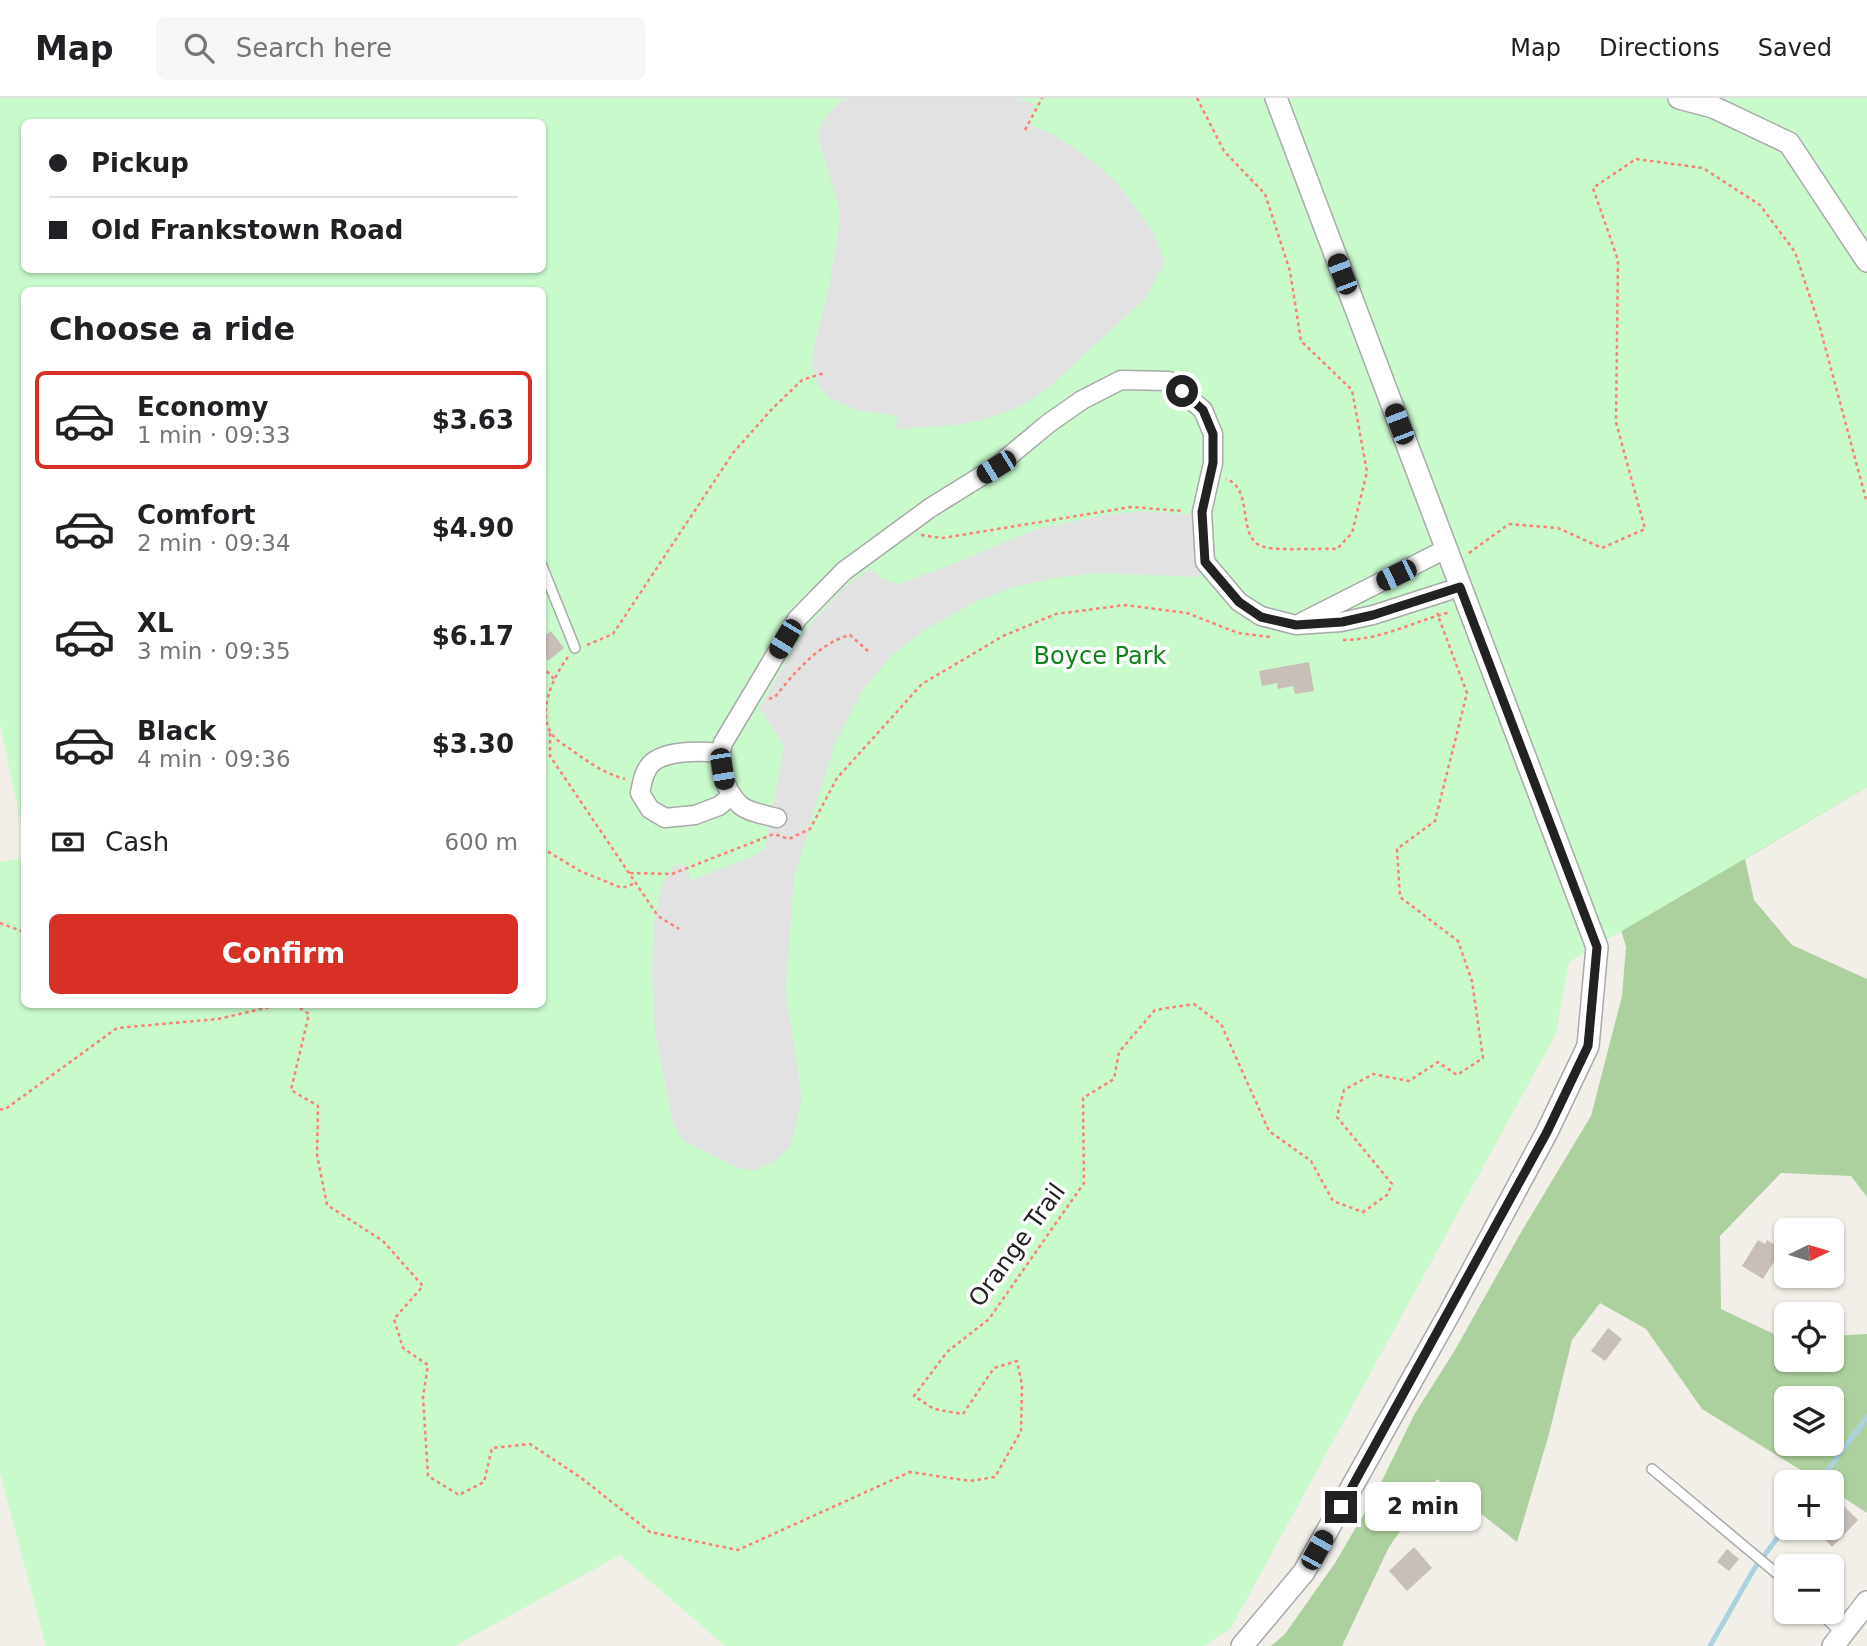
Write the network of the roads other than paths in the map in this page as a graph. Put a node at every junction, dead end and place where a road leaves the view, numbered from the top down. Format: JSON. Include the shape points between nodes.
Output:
{"nodes":[{"id":1,"x":1276,"y":98,"type":"edge"},
{"id":2,"x":1679,"y":98,"type":"edge"},
{"id":3,"x":1867,"y":261,"type":"edge"},
{"id":4,"x":1449,"y":558,"type":"junction"},
{"id":5,"x":546,"y":576,"type":"edge"},
{"id":6,"x":1460,"y":587,"type":"junction"},
{"id":7,"x":1296,"y":625,"type":"junction"},
{"id":8,"x":575,"y":648,"type":"road end"},
{"id":9,"x":720,"y":753,"type":"junction"},
{"id":10,"x":732,"y":795,"type":"junction"},
{"id":11,"x":777,"y":818,"type":"dead end"},
{"id":12,"x":1652,"y":1469,"type":"dead end"},
{"id":13,"x":1774,"y":1571,"type":"edge"},
{"id":14,"x":1867,"y":1602,"type":"edge"},
{"id":15,"x":1827,"y":1624,"type":"edge"},
{"id":16,"x":1838,"y":1640,"type":"edge"},
{"id":17,"x":1242,"y":1646,"type":"edge"}],
"edges":[{"from":1,"to":4,"type":"street"},
{"from":2,"to":3,"type":"street","via":[[1713,107],[1789,143]]},
{"from":4,"to":6,"type":"street"},
{"from":4,"to":7,"type":"street"},
{"from":5,"to":8,"type":"lane"},
{"from":6,"to":7,"type":"street","via":[[1373,615]]},
{"from":6,"to":17,"type":"street","via":[[1597,947],[1588,1046],[1449,1314],[1304,1572]]},
{"from":7,"to":9,"type":"street","via":[[1261,617],[1239,602],[1205,562],[1202,512],[1213,463],[1213,434],[1203,410],[1170,381],[1121,380],[1082,400],[996,467],[844,571],[797,619]]},
{"from":9,"to":10,"type":"street","via":[[725,785]]},
{"from":9,"to":10,"type":"street","via":[[669,755],[653,762],[640,793],[650,809],[665,818],[719,806]]},
{"from":10,"to":11,"type":"street","via":[[741,807]]},
{"from":12,"to":13,"type":"lane"},
{"from":14,"to":16,"type":"street"},
{"from":15,"to":16,"type":"lane"}]}
